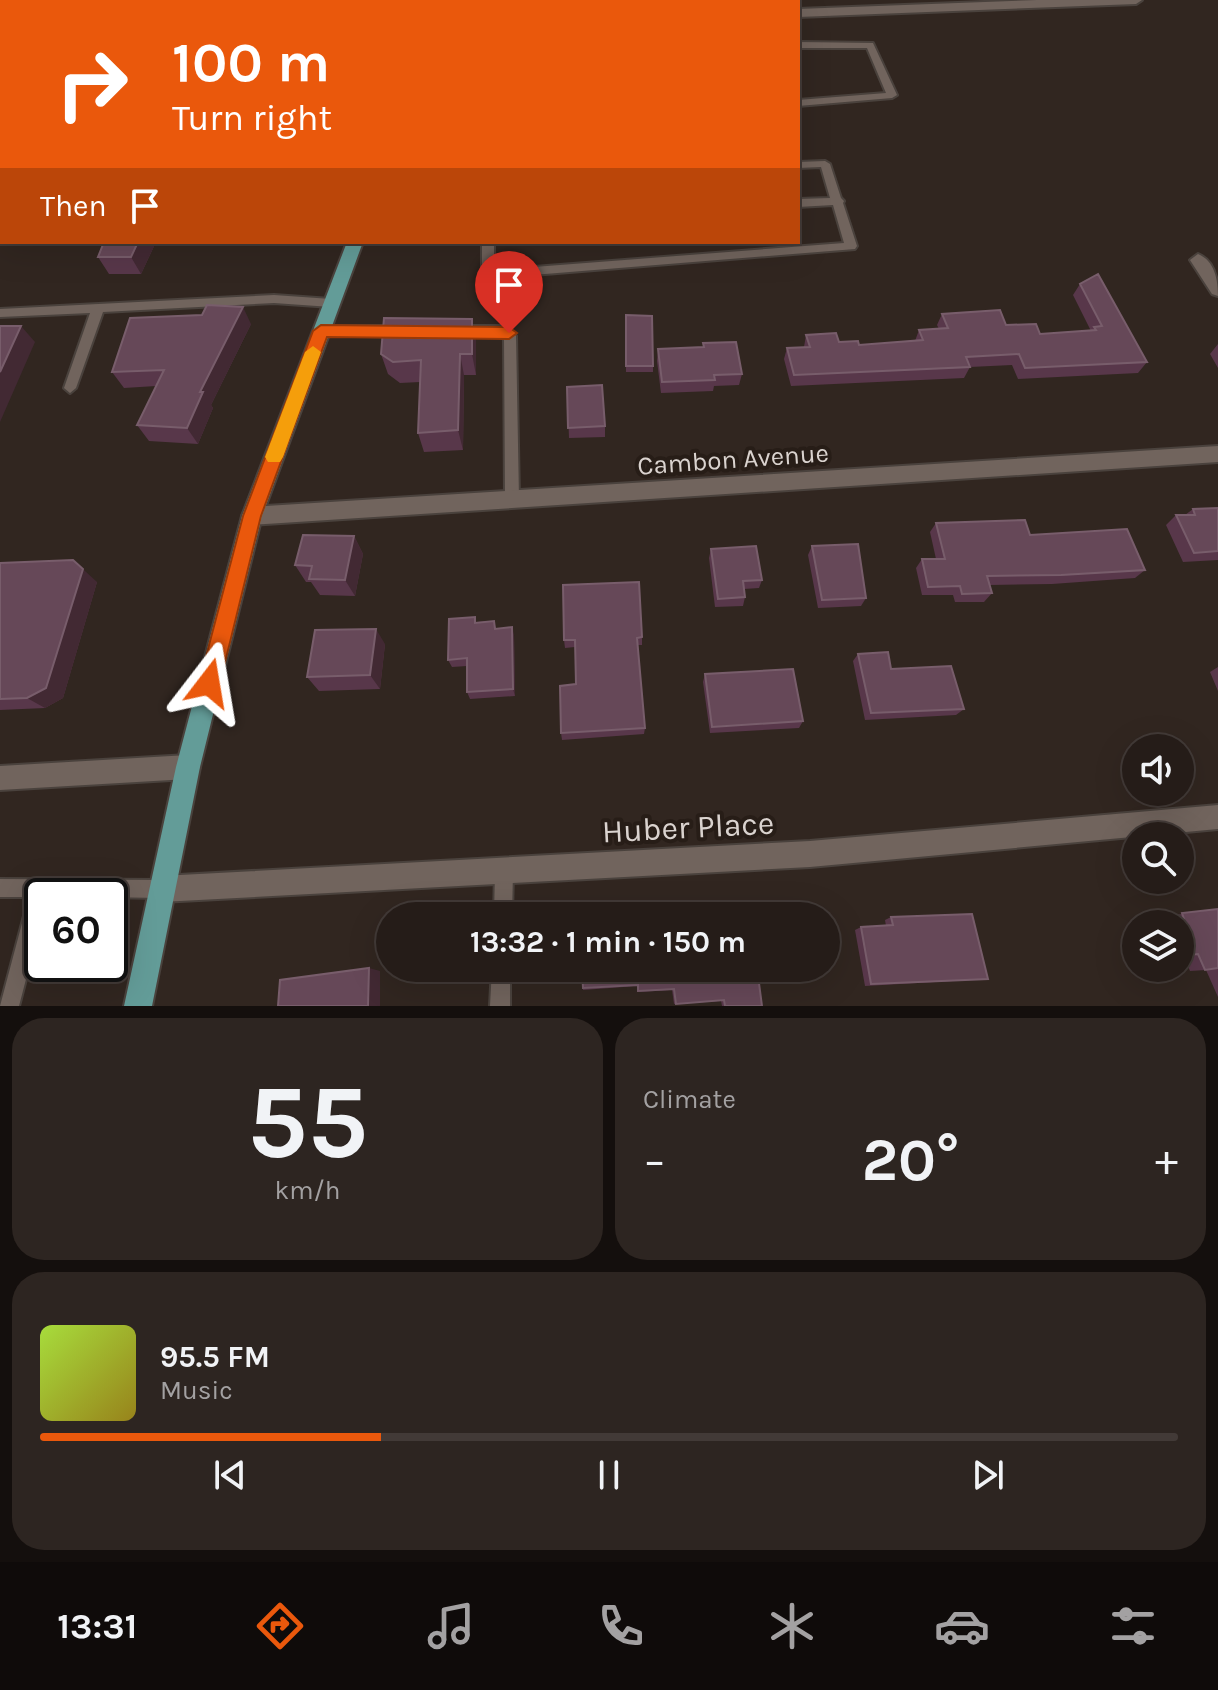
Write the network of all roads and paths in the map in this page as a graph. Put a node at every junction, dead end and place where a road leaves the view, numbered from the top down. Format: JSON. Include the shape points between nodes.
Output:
{"nodes":[{"id":1,"x":1136,"y":0,"type":"edge"},
{"id":2,"x":800,"y":13,"type":"edge"},
{"id":3,"x":800,"y":45,"type":"edge"},
{"id":4,"x":800,"y":103,"type":"edge"},
{"id":5,"x":800,"y":165,"type":"edge"},
{"id":6,"x":839,"y":201,"type":"junction"},
{"id":7,"x":800,"y":203,"type":"edge"},
{"id":8,"x":354,"y":244,"type":"edge"},
{"id":9,"x":488,"y":244,"type":"edge"},
{"id":10,"x":697,"y":244,"type":"edge"},
{"id":11,"x":699,"y":256,"type":"junction"},
{"id":12,"x":1198,"y":260,"type":"dead end"},
{"id":13,"x":1218,"y":290,"type":"edge"},
{"id":14,"x":331,"y":303,"type":"junction"},
{"id":15,"x":98,"y":308,"type":"junction"},
{"id":16,"x":0,"y":313,"type":"edge"},
{"id":17,"x":321,"y":331,"type":"junction"},
{"id":18,"x":413,"y":331,"type":"edge"},
{"id":19,"x":444,"y":331,"type":"edge"},
{"id":20,"x":70,"y":388,"type":"dead end"},
{"id":21,"x":1218,"y":454,"type":"edge"},
{"id":22,"x":512,"y":499,"type":"junction"},
{"id":23,"x":252,"y":516,"type":"junction"},
{"id":24,"x":188,"y":767,"type":"junction"},
{"id":25,"x":0,"y":778,"type":"edge"},
{"id":26,"x":1218,"y":817,"type":"edge"},
{"id":27,"x":504,"y":871,"type":"junction"},
{"id":28,"x":0,"y":888,"type":"edge"},
{"id":29,"x":24,"y":888,"type":"edge"},
{"id":30,"x":128,"y":889,"type":"edge"},
{"id":31,"x":161,"y":889,"type":"junction"},
{"id":32,"x":503,"y":902,"type":"edge"},
{"id":33,"x":24,"y":951,"type":"edge"},
{"id":34,"x":501,"y":982,"type":"edge"},
{"id":35,"x":9,"y":1006,"type":"edge"},
{"id":36,"x":138,"y":1006,"type":"edge"},
{"id":37,"x":500,"y":1006,"type":"edge"}],
"edges":[{"from":1,"to":2,"type":"street"},
{"from":3,"to":4,"type":"lane","via":[[867,44],[892,95]]},
{"from":5,"to":6,"type":"lane","via":[[825,164]]},
{"from":6,"to":7,"type":"lane"},
{"from":6,"to":11,"type":"lane","via":[[851,246]]},
{"from":8,"to":14,"type":"main road"},
{"from":9,"to":11,"type":"lane","via":[[488,271],[495,274]]},
{"from":10,"to":11,"type":"lane"},
{"from":12,"to":13,"type":"street"},
{"from":14,"to":15,"type":"lane","via":[[274,299]]},
{"from":14,"to":17,"type":"main road"},
{"from":15,"to":16,"type":"lane"},
{"from":15,"to":20,"type":"lane"},
{"from":17,"to":18,"type":"lane"},
{"from":17,"to":23,"type":"main road"},
{"from":19,"to":22,"type":"lane","via":[[505,331],[510,336]]},
{"from":21,"to":22,"type":"street","name":"Cambon Avenue"},
{"from":22,"to":23,"type":"street","name":"Cambon Avenue"},
{"from":23,"to":24,"type":"main road"},
{"from":24,"to":25,"type":"street"},
{"from":24,"to":31,"type":"main road"},
{"from":26,"to":27,"type":"street","name":"Huber Place","via":[[810,854]]},
{"from":27,"to":31,"type":"street","name":"Huber Place"},
{"from":27,"to":32,"type":"lane"},
{"from":28,"to":29,"type":"lane"},
{"from":30,"to":31,"type":"lane"},
{"from":31,"to":36,"type":"main road"},
{"from":33,"to":35,"type":"lane"},
{"from":34,"to":37,"type":"lane"}]}
